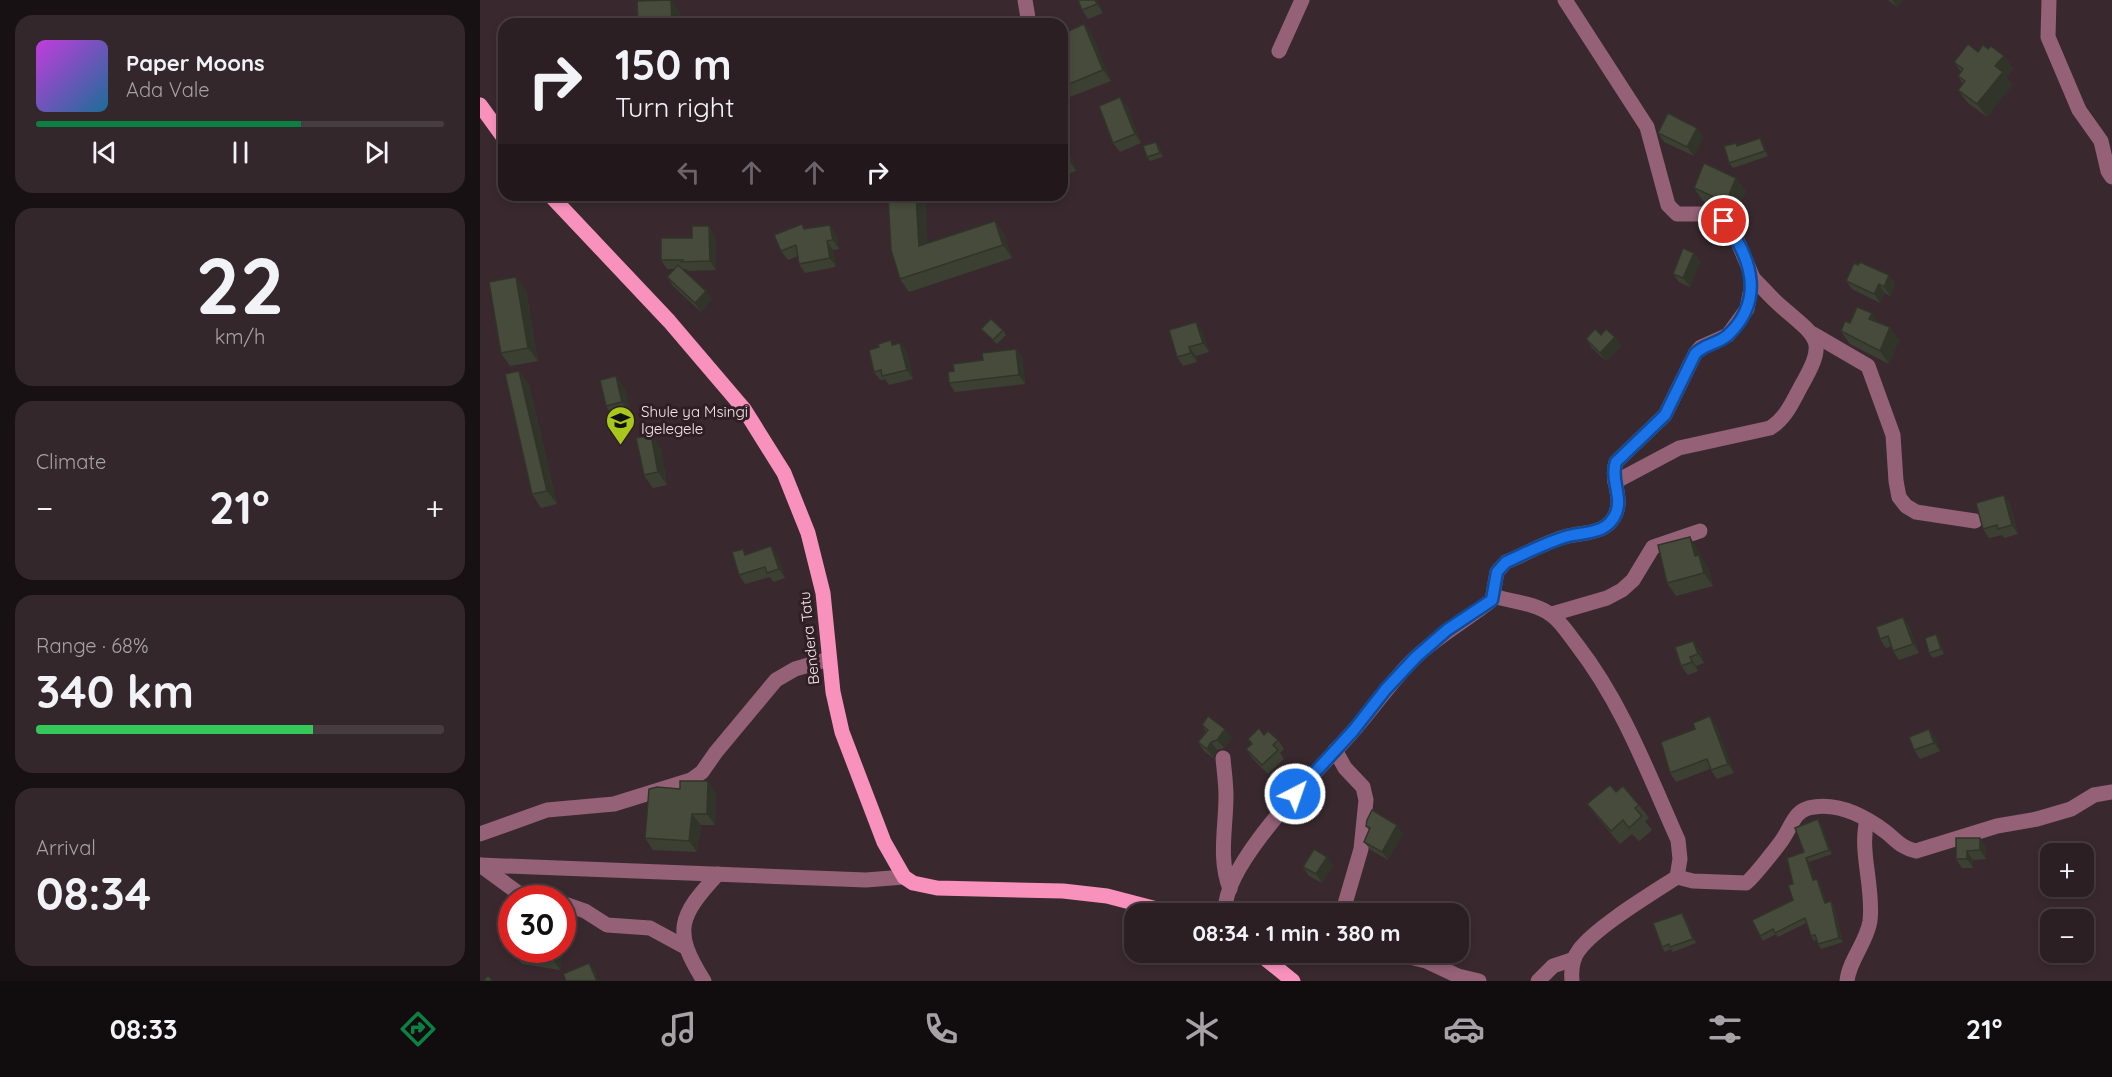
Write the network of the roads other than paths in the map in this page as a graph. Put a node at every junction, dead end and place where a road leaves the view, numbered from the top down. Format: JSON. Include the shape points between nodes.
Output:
{"nodes":[{"id":1,"x":1024,"y":0,"type":"edge"},
{"id":2,"x":1302,"y":0,"type":"edge"},
{"id":3,"x":1565,"y":0,"type":"edge"},
{"id":4,"x":2049,"y":0,"type":"edge"},
{"id":5,"x":1028,"y":18,"type":"edge"},
{"id":6,"x":1279,"y":51,"type":"dead end"},
{"id":7,"x":480,"y":105,"type":"edge"},
{"id":8,"x":498,"y":130,"type":"edge"},
{"id":9,"x":2112,"y":177,"type":"edge"},
{"id":10,"x":556,"y":201,"type":"edge"},
{"id":11,"x":1753,"y":278,"type":"junction"},
{"id":12,"x":1813,"y":334,"type":"junction"},
{"id":13,"x":1615,"y":482,"type":"junction"},
{"id":14,"x":1975,"y":521,"type":"dead end"},
{"id":15,"x":1700,"y":531,"type":"dead end"},
{"id":16,"x":1494,"y":596,"type":"junction"},
{"id":17,"x":1552,"y":615,"type":"junction"},
{"id":18,"x":829,"y":659,"type":"junction"},
{"id":19,"x":1335,"y":750,"type":"junction"},
{"id":20,"x":1223,"y":758,"type":"dead end"},
{"id":21,"x":2112,"y":792,"type":"edge"},
{"id":22,"x":1867,"y":820,"type":"junction"},
{"id":23,"x":480,"y":834,"type":"edge"},
{"id":24,"x":718,"y":874,"type":"junction"},
{"id":25,"x":904,"y":877,"type":"junction"},
{"id":26,"x":1677,"y":877,"type":"junction"},
{"id":27,"x":507,"y":885,"type":"edge"},
{"id":28,"x":1230,"y":889,"type":"junction"},
{"id":29,"x":1134,"y":903,"type":"edge"},
{"id":30,"x":1225,"y":903,"type":"edge"},
{"id":31,"x":1345,"y":903,"type":"edge"},
{"id":32,"x":576,"y":907,"type":"edge"},
{"id":33,"x":685,"y":947,"type":"junction"},
{"id":34,"x":1574,"y":959,"type":"junction"},
{"id":35,"x":1271,"y":963,"type":"edge"},
{"id":36,"x":1431,"y":963,"type":"edge"},
{"id":37,"x":704,"y":981,"type":"edge"},
{"id":38,"x":1293,"y":981,"type":"edge"},
{"id":39,"x":1479,"y":981,"type":"edge"},
{"id":40,"x":1538,"y":981,"type":"edge"},
{"id":41,"x":1572,"y":981,"type":"edge"},
{"id":42,"x":1847,"y":981,"type":"edge"}],
"edges":[{"from":1,"to":5,"type":"street"},
{"from":2,"to":6,"type":"street"},
{"from":3,"to":11,"type":"street","via":[[1647,127],[1668,205],[1677,214],[1709,214],[1724,221],[1735,235]]},
{"from":4,"to":9,"type":"street","via":[[2048,37],[2079,110],[2101,141]]},
{"from":7,"to":8,"type":"main road"},
{"from":10,"to":18,"type":"main road","name":"Bendera Tatu","via":[[669,321],[744,409],[784,473],[808,533],[823,593]]},
{"from":11,"to":12,"type":"street"},
{"from":11,"to":13,"type":"street","via":[[1747,309],[1728,335],[1695,354],[1665,415],[1616,462]]},
{"from":12,"to":13,"type":"street","via":[[1815,362],[1779,423],[1744,436],[1679,448]]},
{"from":12,"to":14,"type":"street","via":[[1868,366],[1893,435],[1896,481],[1899,497],[1906,506],[1916,512]]},
{"from":13,"to":16,"type":"street","via":[[1618,506],[1611,522],[1589,534],[1568,536],[1506,562],[1497,572]]},
{"from":15,"to":17,"type":"street","via":[[1653,547],[1633,580],[1607,598]]},
{"from":16,"to":17,"type":"street","via":[[1539,607]]},
{"from":16,"to":19,"type":"street","via":[[1416,657]]},
{"from":17,"to":26,"type":"street","via":[[1597,670],[1628,729],[1678,840]]},
{"from":18,"to":23,"type":"street","via":[[795,669],[776,680],[702,772],[691,780],[614,804],[547,810]]},
{"from":18,"to":25,"type":"main road","name":"Bendera Tatu","via":[[842,732],[884,842]]},
{"from":19,"to":28,"type":"street","via":[[1243,862]]},
{"from":19,"to":31,"type":"street","via":[[1363,787],[1366,800],[1361,849]]},
{"from":20,"to":28,"type":"street","via":[[1223,856]]},
{"from":21,"to":22,"type":"street","via":[[2094,795],[2071,809],[1916,851],[1904,849]]},
{"from":22,"to":26,"type":"street","via":[[1832,806],[1802,810],[1746,883]]},
{"from":22,"to":42,"type":"street","via":[[1864,832],[1871,888],[1870,924]]},
{"from":24,"to":25,"type":"street","via":[[866,880]]},
{"from":24,"to":27,"type":"street","via":[[480,866]]},
{"from":24,"to":33,"type":"street","via":[[686,912],[682,934]]},
{"from":25,"to":29,"type":"main road","via":[[913,884],[937,888],[1063,891]]},
{"from":26,"to":34,"type":"street","via":[[1593,936]]},
{"from":28,"to":30,"type":"street"},
{"from":32,"to":33,"type":"street","via":[[615,927],[650,928]]},
{"from":33,"to":37,"type":"street"},
{"from":34,"to":40,"type":"street","via":[[1553,966]]},
{"from":34,"to":41,"type":"street"},
{"from":35,"to":38,"type":"main road"},
{"from":36,"to":39,"type":"street"}]}
